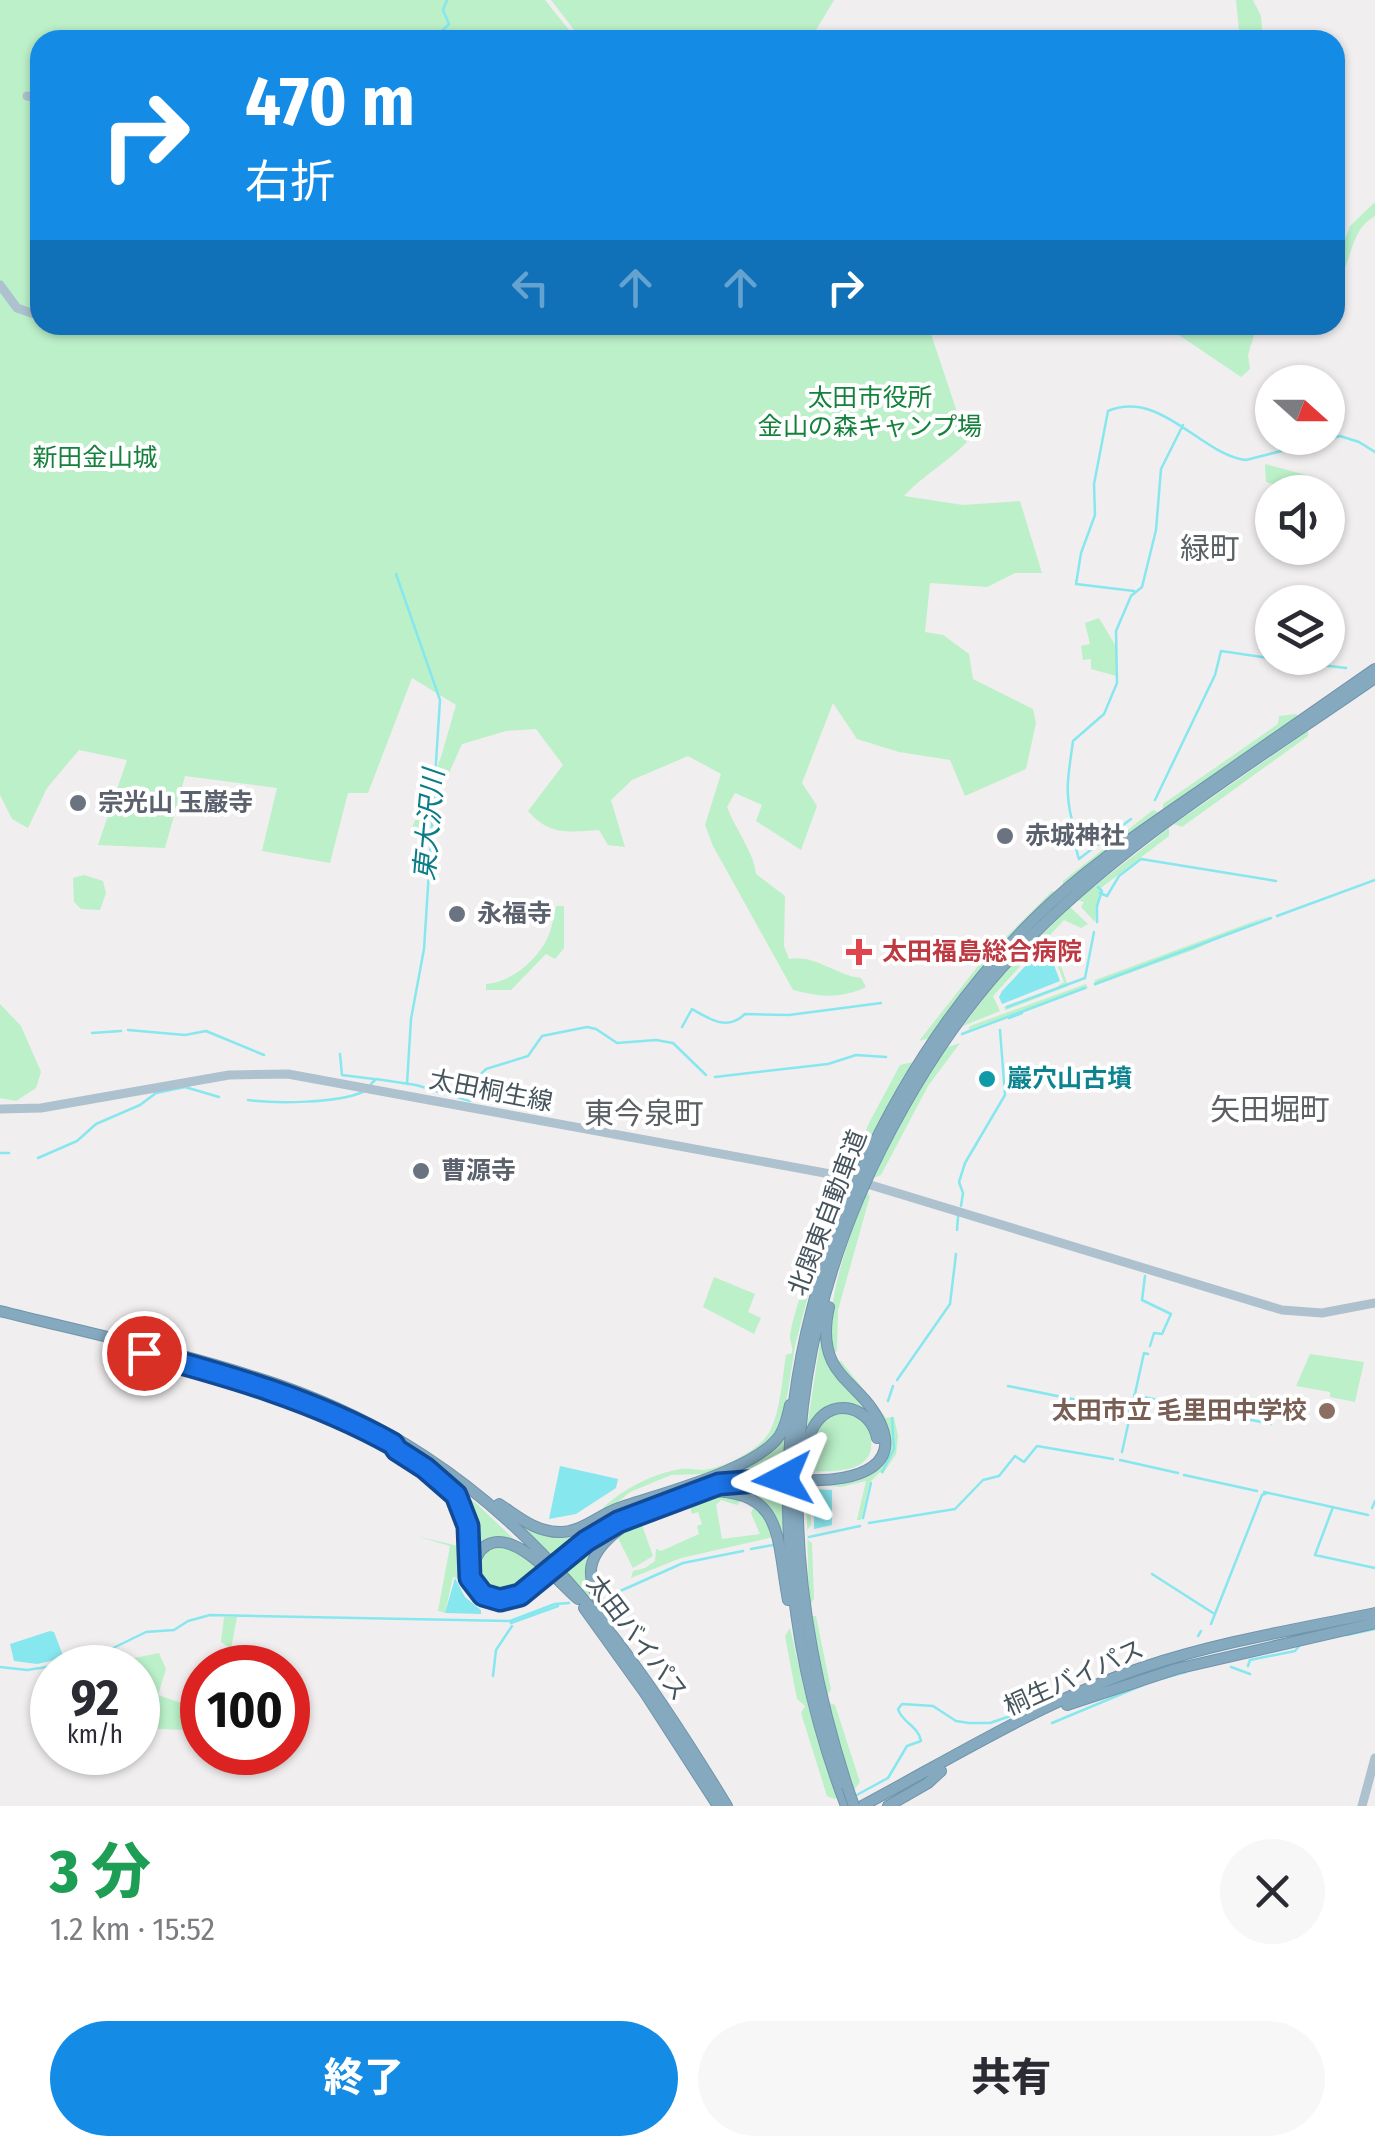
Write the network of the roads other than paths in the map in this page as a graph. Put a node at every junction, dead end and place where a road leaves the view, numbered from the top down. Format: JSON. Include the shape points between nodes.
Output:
{"nodes":[{"id":1,"x":27,"y":96,"type":"dead end"},
{"id":2,"x":30,"y":96,"type":"edge"},
{"id":3,"x":0,"y":285,"type":"edge"},
{"id":4,"x":30,"y":313,"type":"edge"},
{"id":5,"x":1375,"y":668,"type":"edge"},
{"id":6,"x":1375,"y":678,"type":"edge"},
{"id":7,"x":0,"y":1109,"type":"edge"},
{"id":8,"x":866,"y":1171,"type":"junction"},
{"id":9,"x":856,"y":1194,"type":"junction"},
{"id":10,"x":854,"y":1210,"type":"junction"},
{"id":11,"x":1375,"y":1303,"type":"edge"},
{"id":12,"x":811,"y":1312,"type":"junction"},
{"id":13,"x":0,"y":1314,"type":"edge"},
{"id":14,"x":393,"y":1444,"type":"junction"},
{"id":15,"x":448,"y":1472,"type":"junction"},
{"id":16,"x":783,"y":1476,"type":"dead end"},
{"id":17,"x":701,"y":1486,"type":"junction"},
{"id":18,"x":633,"y":1504,"type":"junction"},
{"id":19,"x":637,"y":1517,"type":"junction"},
{"id":20,"x":560,"y":1559,"type":"junction"},
{"id":21,"x":799,"y":1563,"type":"junction"},
{"id":22,"x":543,"y":1575,"type":"junction"},
{"id":23,"x":578,"y":1599,"type":"junction"},
{"id":24,"x":1375,"y":1616,"type":"edge"},
{"id":25,"x":653,"y":1688,"type":"junction"},
{"id":26,"x":810,"y":1694,"type":"junction"},
{"id":27,"x":1070,"y":1700,"type":"junction"},
{"id":28,"x":1375,"y":1758,"type":"edge"},
{"id":29,"x":940,"y":1768,"type":"junction"},
{"id":30,"x":843,"y":1787,"type":"junction"},
{"id":31,"x":718,"y":1806,"type":"edge"},
{"id":32,"x":730,"y":1806,"type":"edge"},
{"id":33,"x":849,"y":1806,"type":"edge"},
{"id":34,"x":862,"y":1806,"type":"edge"},
{"id":35,"x":876,"y":1806,"type":"edge"},
{"id":36,"x":888,"y":1806,"type":"edge"},
{"id":37,"x":1362,"y":1806,"type":"edge"}],
"edges":[{"from":1,"to":2,"type":"main road"},
{"from":3,"to":4,"type":"main road","via":[[17,308]]},
{"from":5,"to":8,"type":"highway","name":"北関東自動車道","via":[[1138,834],[1036,918],[934,1040],[892,1107]]},
{"from":6,"to":8,"type":"highway","name":"北関東自動車道","via":[[1158,830],[1018,950],[944,1042]]},
{"from":7,"to":11,"type":"main road","name":"太田桐生線","via":[[42,1108],[230,1075],[288,1074],[842,1176],[1282,1310],[1322,1313]]},
{"from":8,"to":9,"type":"highway","name":"北関東自動車道","bridge":true},
{"from":9,"to":10,"type":"highway","name":"北関東自動車道"},
{"from":9,"to":12,"type":"highway","name":"北関東自動車道"},
{"from":10,"to":21,"type":"highway","name":"北関東自動車道","via":[[829,1280],[807,1380]]},
{"from":10,"to":21,"type":"highway","via":[[826,1339],[837,1369],[874,1412],[884,1445],[864,1474],[807,1477],[846,1474],[866,1464],[877,1444],[868,1418],[850,1408],[819,1418],[802,1485]]},
{"from":12,"to":17,"type":"highway","via":[[779,1435],[763,1452]]},
{"from":12,"to":26,"type":"highway","name":"北関東自動車道","via":[[789,1494],[793,1591]]},
{"from":13,"to":14,"type":"highway","name":"太田バイパス","via":[[278,1392]]},
{"from":13,"to":15,"type":"highway","name":"太田バイパス","via":[[281,1386],[360,1419]]},
{"from":14,"to":22,"type":"highway","via":[[459,1500],[468,1526],[470,1578],[478,1591],[507,1600]]},
{"from":14,"to":23,"type":"highway","name":"太田バイパス","via":[[502,1522]]},
{"from":15,"to":18,"type":"highway","via":[[545,1531],[575,1530]]},
{"from":15,"to":25,"type":"highway","name":"太田バイパス","via":[[567,1578]]},
{"from":16,"to":17,"type":"highway"},
{"from":17,"to":18,"type":"highway"},
{"from":17,"to":19,"type":"highway"},
{"from":17,"to":26,"type":"highway","via":[[746,1495],[772,1518]]},
{"from":18,"to":20,"type":"highway"},
{"from":19,"to":20,"type":"highway","via":[[608,1527]]},
{"from":19,"to":25,"type":"highway","via":[[599,1546],[590,1578]]},
{"from":20,"to":22,"type":"highway","bridge":true},
{"from":21,"to":30,"type":"highway","name":"北関東自動車道","via":[[812,1661]]},
{"from":22,"to":23,"type":"highway","via":[[498,1596],[478,1584],[474,1564],[487,1545],[512,1544]]},
{"from":23,"to":31,"type":"highway","name":"太田バイパス"},
{"from":24,"to":27,"type":"highway"},
{"from":24,"to":27,"type":"highway","name":"桐生バイパス","via":[[1249,1642]]},
{"from":25,"to":32,"type":"highway","name":"太田バイパス"},
{"from":26,"to":30,"type":"highway","name":"北関東自動車道"},
{"from":27,"to":29,"type":"highway","name":"桐生バイパス"},
{"from":28,"to":37,"type":"main road"},
{"from":29,"to":33,"type":"highway"},
{"from":29,"to":34,"type":"highway","name":"桐生バイパス"},
{"from":29,"to":35,"type":"highway","name":"桐生バイパス"},
{"from":29,"to":36,"type":"highway","via":[[928,1783]]},
{"from":30,"to":33,"type":"highway","name":"北関東自動車道","bridge":true}]}
